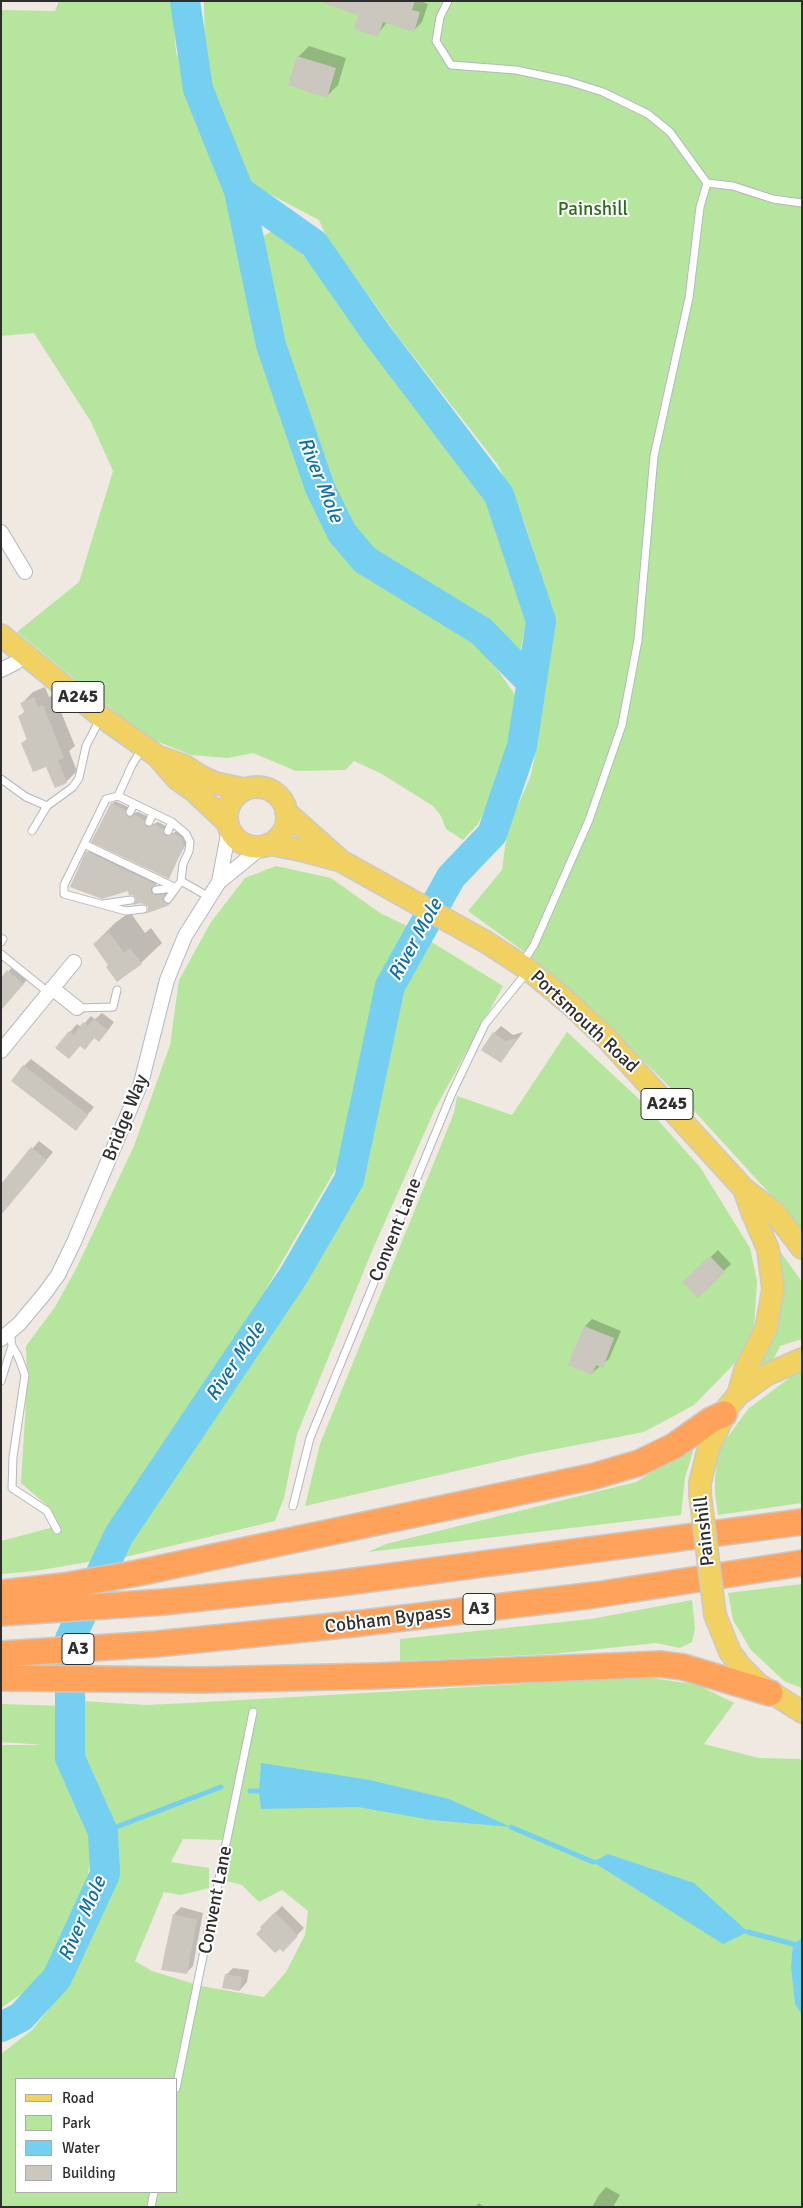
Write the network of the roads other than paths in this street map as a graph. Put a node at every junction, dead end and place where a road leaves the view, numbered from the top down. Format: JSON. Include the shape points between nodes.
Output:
{"nodes":[{"id":1,"x":448,"y":1,"type":"edge"},
{"id":2,"x":707,"y":183,"type":"junction"},
{"id":3,"x":802,"y":203,"type":"edge"},
{"id":4,"x":1,"y":532,"type":"edge"},
{"id":5,"x":6,"y":551,"type":"edge"},
{"id":6,"x":25,"y":572,"type":"dead end"},
{"id":7,"x":1,"y":634,"type":"edge"},
{"id":8,"x":25,"y":654,"type":"junction"},
{"id":9,"x":1,"y":670,"type":"edge"},
{"id":10,"x":102,"y":717,"type":"junction"},
{"id":11,"x":150,"y":752,"type":"junction"},
{"id":12,"x":1,"y":779,"type":"edge"},
{"id":13,"x":244,"y":789,"type":"junction"},
{"id":14,"x":118,"y":796,"type":"junction"},
{"id":15,"x":134,"y":804,"type":"junction"},
{"id":16,"x":46,"y":806,"type":"junction"},
{"id":17,"x":130,"y":812,"type":"dead end"},
{"id":18,"x":286,"y":812,"type":"junction"},
{"id":19,"x":153,"y":813,"type":"junction"},
{"id":20,"x":149,"y":822,"type":"dead end"},
{"id":21,"x":172,"y":822,"type":"junction"},
{"id":22,"x":228,"y":826,"type":"junction"},
{"id":23,"x":32,"y":831,"type":"dead end"},
{"id":24,"x":168,"y":831,"type":"dead end"},
{"id":25,"x":84,"y":844,"type":"junction"},
{"id":26,"x":266,"y":845,"type":"junction"},
{"id":27,"x":342,"y":861,"type":"junction"},
{"id":28,"x":181,"y":881,"type":"junction"},
{"id":29,"x":219,"y":882,"type":"junction"},
{"id":30,"x":176,"y":888,"type":"junction"},
{"id":31,"x":156,"y":890,"type":"dead end"},
{"id":32,"x":208,"y":897,"type":"junction"},
{"id":33,"x":168,"y":899,"type":"dead end"},
{"id":34,"x":131,"y":900,"type":"dead end"},
{"id":35,"x":98,"y":905,"type":"junction"},
{"id":36,"x":143,"y":908,"type":"dead end"},
{"id":37,"x":1,"y":954,"type":"edge"},
{"id":38,"x":74,"y":962,"type":"dead end"},
{"id":39,"x":525,"y":967,"type":"junction"},
{"id":40,"x":50,"y":990,"type":"junction"},
{"id":41,"x":117,"y":990,"type":"dead end"},
{"id":42,"x":77,"y":1008,"type":"joint"},
{"id":43,"x":1,"y":1051,"type":"edge"},
{"id":44,"x":744,"y":1189,"type":"junction"},
{"id":45,"x":802,"y":1248,"type":"edge"},
{"id":46,"x":8,"y":1338,"type":"edge"},
{"id":47,"x":802,"y":1359,"type":"edge"},
{"id":48,"x":1,"y":1381,"type":"edge"},
{"id":49,"x":731,"y":1405,"type":"junction"},
{"id":50,"x":293,"y":1506,"type":"dead end"},
{"id":51,"x":802,"y":1522,"type":"edge"},
{"id":52,"x":57,"y":1530,"type":"dead end"},
{"id":53,"x":802,"y":1563,"type":"edge"},
{"id":54,"x":1,"y":1593,"type":"edge"},
{"id":55,"x":1,"y":1613,"type":"edge"},
{"id":56,"x":1,"y":1654,"type":"edge"},
{"id":57,"x":1,"y":1678,"type":"edge"},
{"id":58,"x":770,"y":1693,"type":"junction"},
{"id":59,"x":253,"y":1712,"type":"dead end"},
{"id":60,"x":801,"y":1712,"type":"edge"},
{"id":61,"x":178,"y":2078,"type":"edge"},
{"id":62,"x":154,"y":2193,"type":"edge"},
{"id":63,"x":151,"y":2207,"type":"edge"}],
"edges":[{"from":1,"to":2,"type":"lane","via":[[440,17],[436,41],[451,65],[516,70],[559,79],[630,104],[670,132]]},
{"from":2,"to":3,"type":"lane"},
{"from":2,"to":39,"type":"lane","name":"Convent Lane","via":[[700,207],[689,298],[654,456],[638,640],[622,725],[589,820]]},
{"from":4,"to":5,"type":"street"},
{"from":5,"to":6,"type":"street"},
{"from":7,"to":8,"type":"main road","number":"A245"},
{"from":8,"to":9,"type":"street","via":[[15,664]]},
{"from":8,"to":10,"type":"main road","number":"A245"},
{"from":10,"to":11,"type":"main road","number":"A245"},
{"from":10,"to":16,"type":"lane","via":[[86,746],[79,778],[73,787]]},
{"from":11,"to":13,"type":"main road","via":[[186,766],[215,783]]},
{"from":11,"to":14,"type":"lane","via":[[132,765]]},
{"from":11,"to":22,"type":"main road"},
{"from":12,"to":16,"type":"lane","via":[[26,797]]},
{"from":13,"to":18,"type":"main road","via":[[259,787],[274,792]]},
{"from":13,"to":22,"type":"main road","via":[[228,806]]},
{"from":14,"to":15,"type":"lane"},
{"from":14,"to":25,"type":"lane","via":[[106,799]]},
{"from":15,"to":17,"type":"lane"},
{"from":15,"to":19,"type":"lane"},
{"from":16,"to":23,"type":"lane"},
{"from":18,"to":26,"type":"main road","via":[[285,827],[276,840]]},
{"from":18,"to":27,"type":"main road","name":"Portsmouth Road","number":"A245"},
{"from":19,"to":20,"type":"lane"},
{"from":19,"to":21,"type":"lane"},
{"from":21,"to":24,"type":"lane"},
{"from":21,"to":28,"type":"lane","via":[[190,842]]},
{"from":22,"to":26,"type":"main road","via":[[233,836],[246,845]]},
{"from":22,"to":29,"type":"street","name":"Bridge Way"},
{"from":25,"to":30,"type":"lane"},
{"from":25,"to":35,"type":"lane","via":[[64,885],[64,894]]},
{"from":26,"to":27,"type":"main road","name":"Portsmouth Road","number":"A245"},
{"from":26,"to":29,"type":"street","name":"Bridge Way"},
{"from":27,"to":39,"type":"main road","name":"Portsmouth Road","number":"A245"},
{"from":28,"to":30,"type":"lane"},
{"from":28,"to":32,"type":"lane"},
{"from":29,"to":32,"type":"street","name":"Bridge Way"},
{"from":30,"to":31,"type":"lane"},
{"from":30,"to":33,"type":"lane"},
{"from":32,"to":46,"type":"street","name":"Bridge Way","via":[[192,922],[175,960],[142,1083],[74,1242],[58,1275]]},
{"from":34,"to":35,"type":"lane"},
{"from":35,"to":36,"type":"lane","via":[[126,911]]},
{"from":37,"to":40,"type":"lane"},
{"from":38,"to":40,"type":"street"},
{"from":39,"to":44,"type":"main road","name":"Portsmouth Road","number":"A245","via":[[607,1040]]},
{"from":39,"to":50,"type":"lane","name":"Convent Lane","via":[[485,1024],[452,1093],[310,1438]]},
{"from":40,"to":42,"type":"street"},
{"from":40,"to":43,"type":"street"},
{"from":41,"to":42,"type":"lane","via":[[113,1007]]},
{"from":44,"to":45,"type":"main road","name":"Portsmouth Road","number":"A245","via":[[774,1212]]},
{"from":44,"to":49,"type":"main road","name":"Portsmouth Road","number":"A245","via":[[768,1249],[773,1289],[766,1330]]},
{"from":46,"to":48,"type":"lane"},
{"from":46,"to":52,"type":"lane","via":[[25,1376],[13,1457],[12,1488],[48,1511]]},
{"from":47,"to":49,"type":"main road","via":[[766,1375]]},
{"from":49,"to":54,"type":"highway","via":[[674,1446],[615,1471],[196,1560],[63,1586]]},
{"from":49,"to":58,"type":"main road","name":"Painshill","bridge":true,"via":[[706,1456],[700,1483],[715,1615],[730,1652],[741,1668]]},
{"from":51,"to":55,"type":"highway","number":"A3","via":[[332,1584],[164,1602]]},
{"from":53,"to":56,"type":"highway","name":"Cobham Bypass","number":"A3","via":[[595,1595],[354,1624],[156,1644]]},
{"from":57,"to":58,"type":"highway","via":[[145,1680],[376,1676],[660,1664],[683,1667]]},
{"from":58,"to":60,"type":"main road","name":"Painshill"},
{"from":59,"to":61,"type":"lane","name":"Convent Lane"},
{"from":62,"to":63,"type":"lane"}]}
